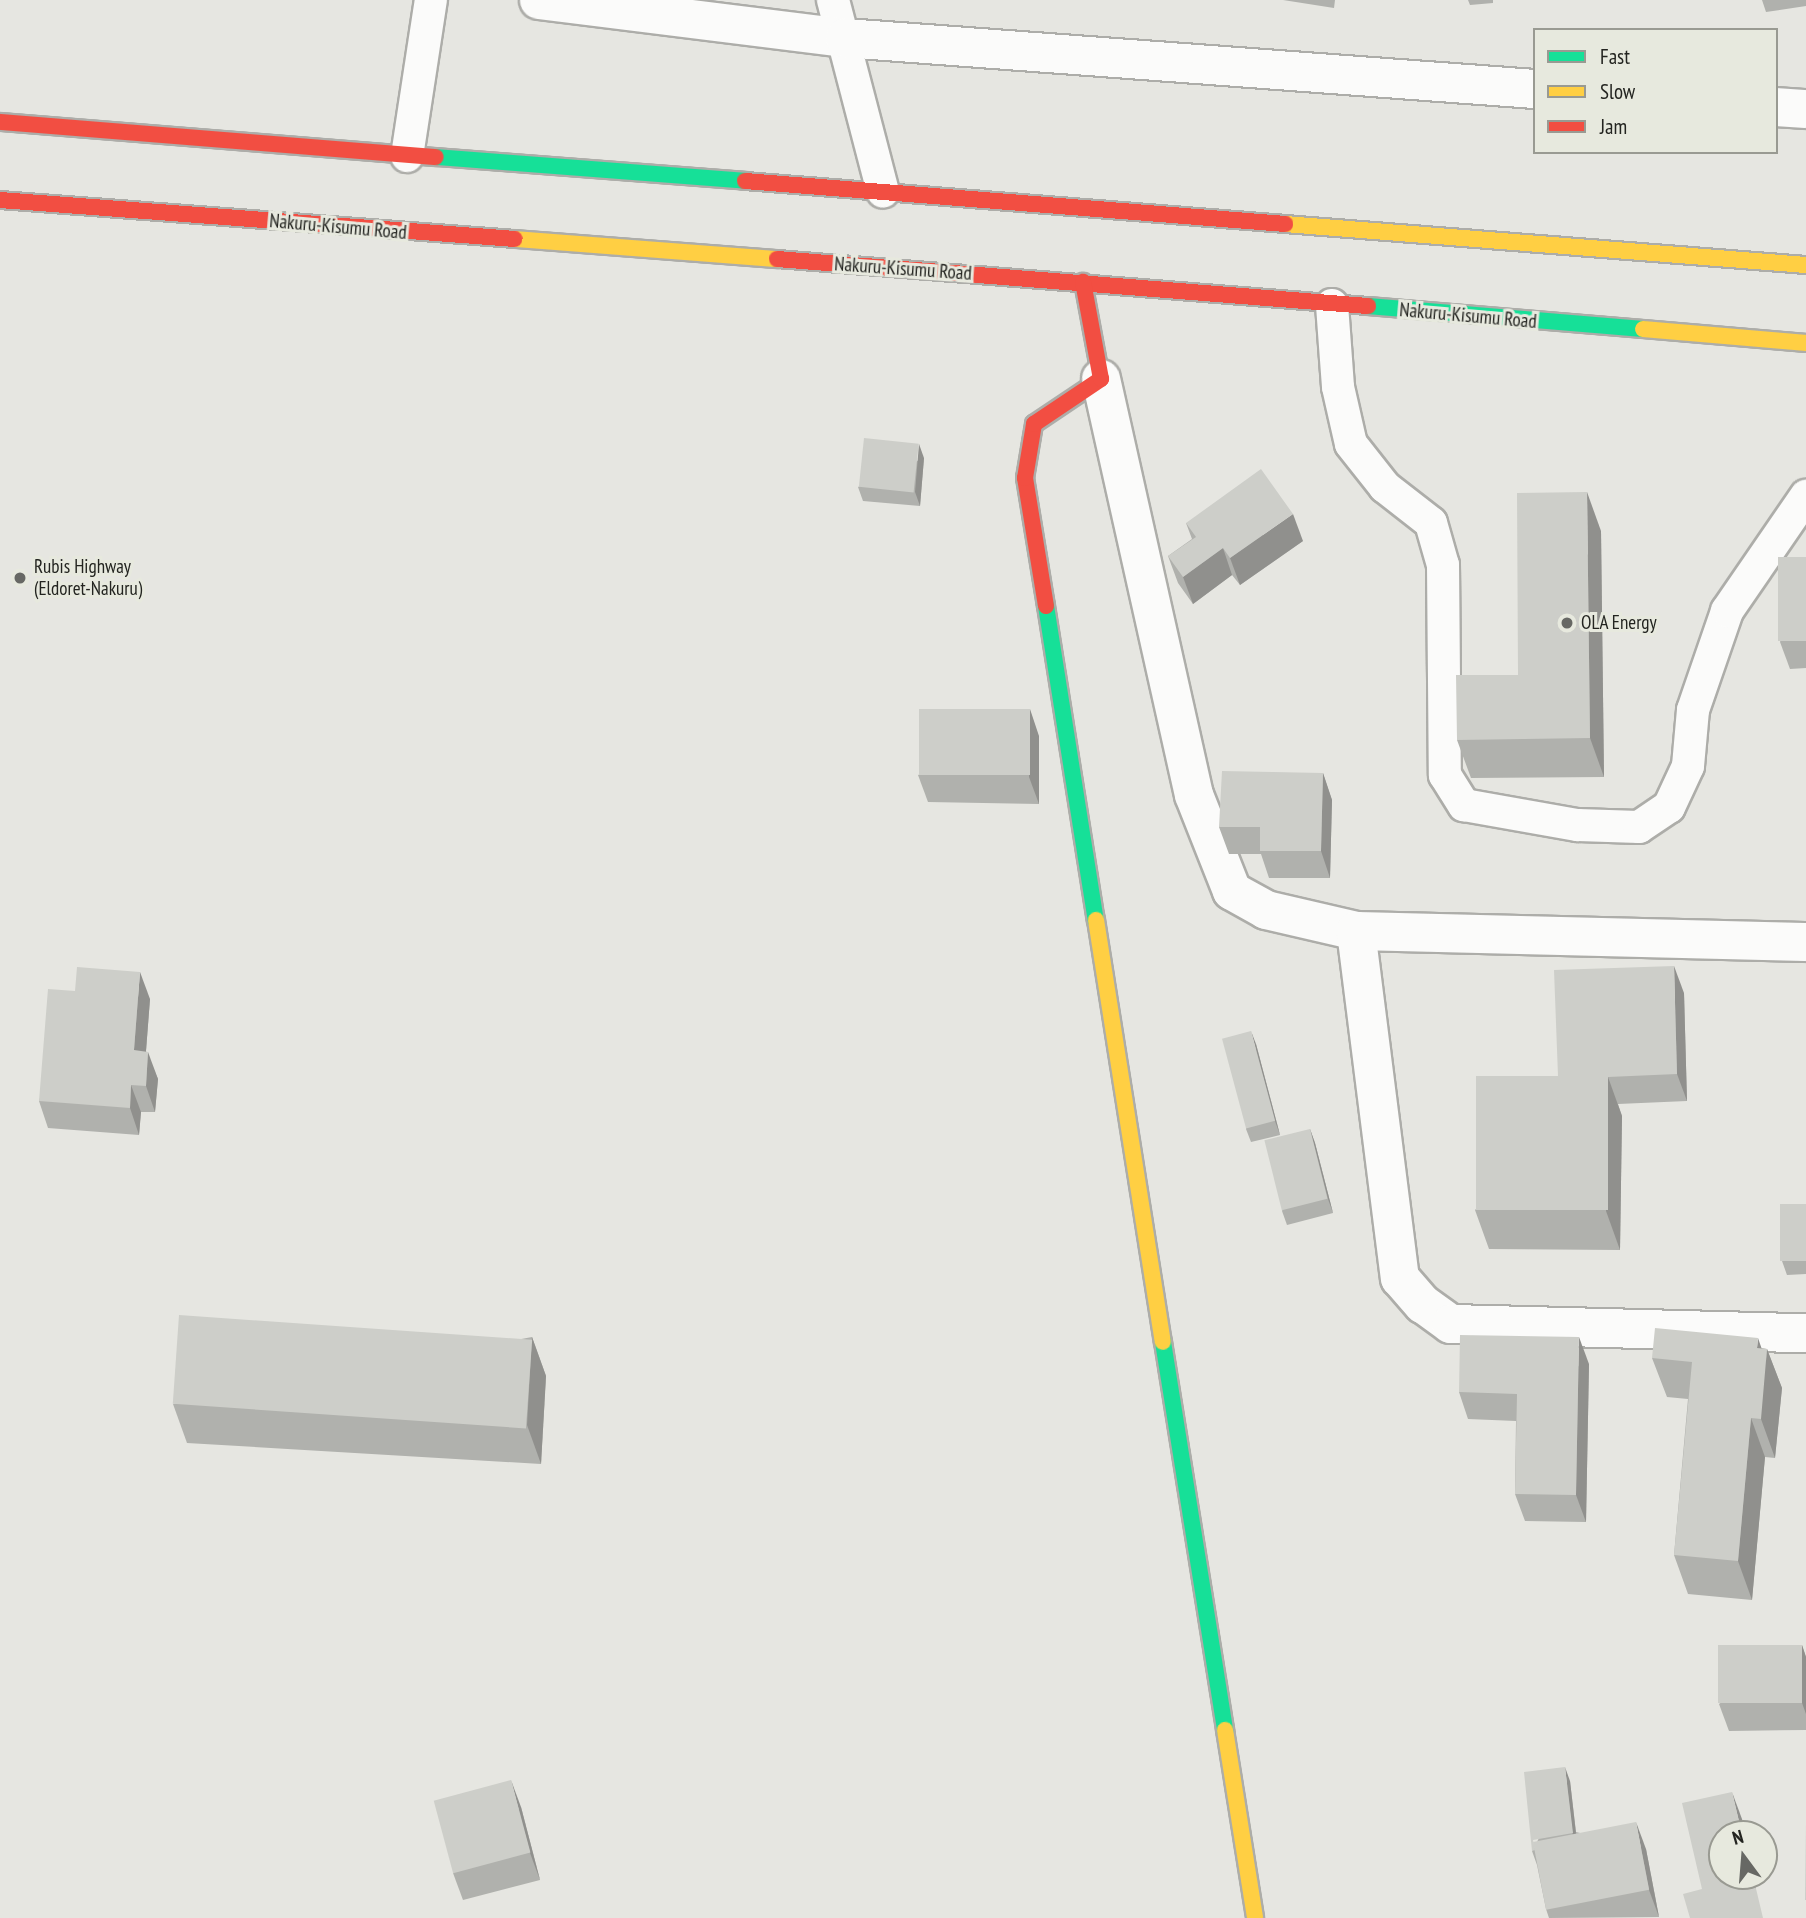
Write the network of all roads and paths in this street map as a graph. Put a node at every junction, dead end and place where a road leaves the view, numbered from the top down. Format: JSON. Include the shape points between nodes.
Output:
{"nodes":[{"id":1,"x":431,"y":0,"type":"edge"},
{"id":2,"x":539,"y":0,"type":"edge"},
{"id":3,"x":833,"y":0,"type":"edge"},
{"id":4,"x":845,"y":38,"type":"junction"},
{"id":5,"x":1533,"y":89,"type":"edge"},
{"id":6,"x":1778,"y":107,"type":"edge"},
{"id":7,"x":1806,"y":109,"type":"edge"},
{"id":8,"x":0,"y":122,"type":"edge"},
{"id":9,"x":407,"y":156,"type":"junction"},
{"id":10,"x":883,"y":192,"type":"junction"},
{"id":11,"x":0,"y":200,"type":"edge"},
{"id":12,"x":1806,"y":265,"type":"edge"},
{"id":13,"x":1083,"y":282,"type":"junction"},
{"id":14,"x":1332,"y":305,"type":"junction"},
{"id":15,"x":1806,"y":343,"type":"edge"},
{"id":16,"x":1101,"y":379,"type":"junction"},
{"id":17,"x":1806,"y":496,"type":"edge"},
{"id":18,"x":1356,"y":931,"type":"junction"},
{"id":19,"x":1806,"y":942,"type":"edge"},
{"id":20,"x":1806,"y":1333,"type":"edge"},
{"id":21,"x":1255,"y":1918,"type":"edge"}],
"edges":[{"from":1,"to":9,"type":"lane"},
{"from":2,"to":4,"type":"street"},
{"from":3,"to":4,"type":"lane"},
{"from":4,"to":5,"type":"street"},
{"from":4,"to":10,"type":"lane"},
{"from":6,"to":7,"type":"street"},
{"from":8,"to":9,"type":"main road"},
{"from":9,"to":10,"type":"main road"},
{"from":10,"to":12,"type":"main road"},
{"from":11,"to":13,"type":"main road","name":"Nakuru-Kisumu Road"},
{"from":13,"to":14,"type":"main road","name":"Nakuru-Kisumu Road"},
{"from":13,"to":16,"type":"main road"},
{"from":14,"to":15,"type":"main road","name":"Nakuru-Kisumu Road"},
{"from":14,"to":17,"type":"lane","via":[[1338,387],[1351,444],[1385,487],[1431,523],[1443,565],[1445,775],[1464,804],[1578,825],[1639,827],[1669,807],[1689,766],[1693,710],[1727,611]]},
{"from":16,"to":18,"type":"street","via":[[1194,794],[1215,859],[1232,891],[1266,910]]},
{"from":16,"to":21,"type":"main road","via":[[1034,424],[1025,478]]},
{"from":18,"to":19,"type":"street"},
{"from":18,"to":20,"type":"street","via":[[1400,1278],[1423,1304],[1451,1324]]}]}
